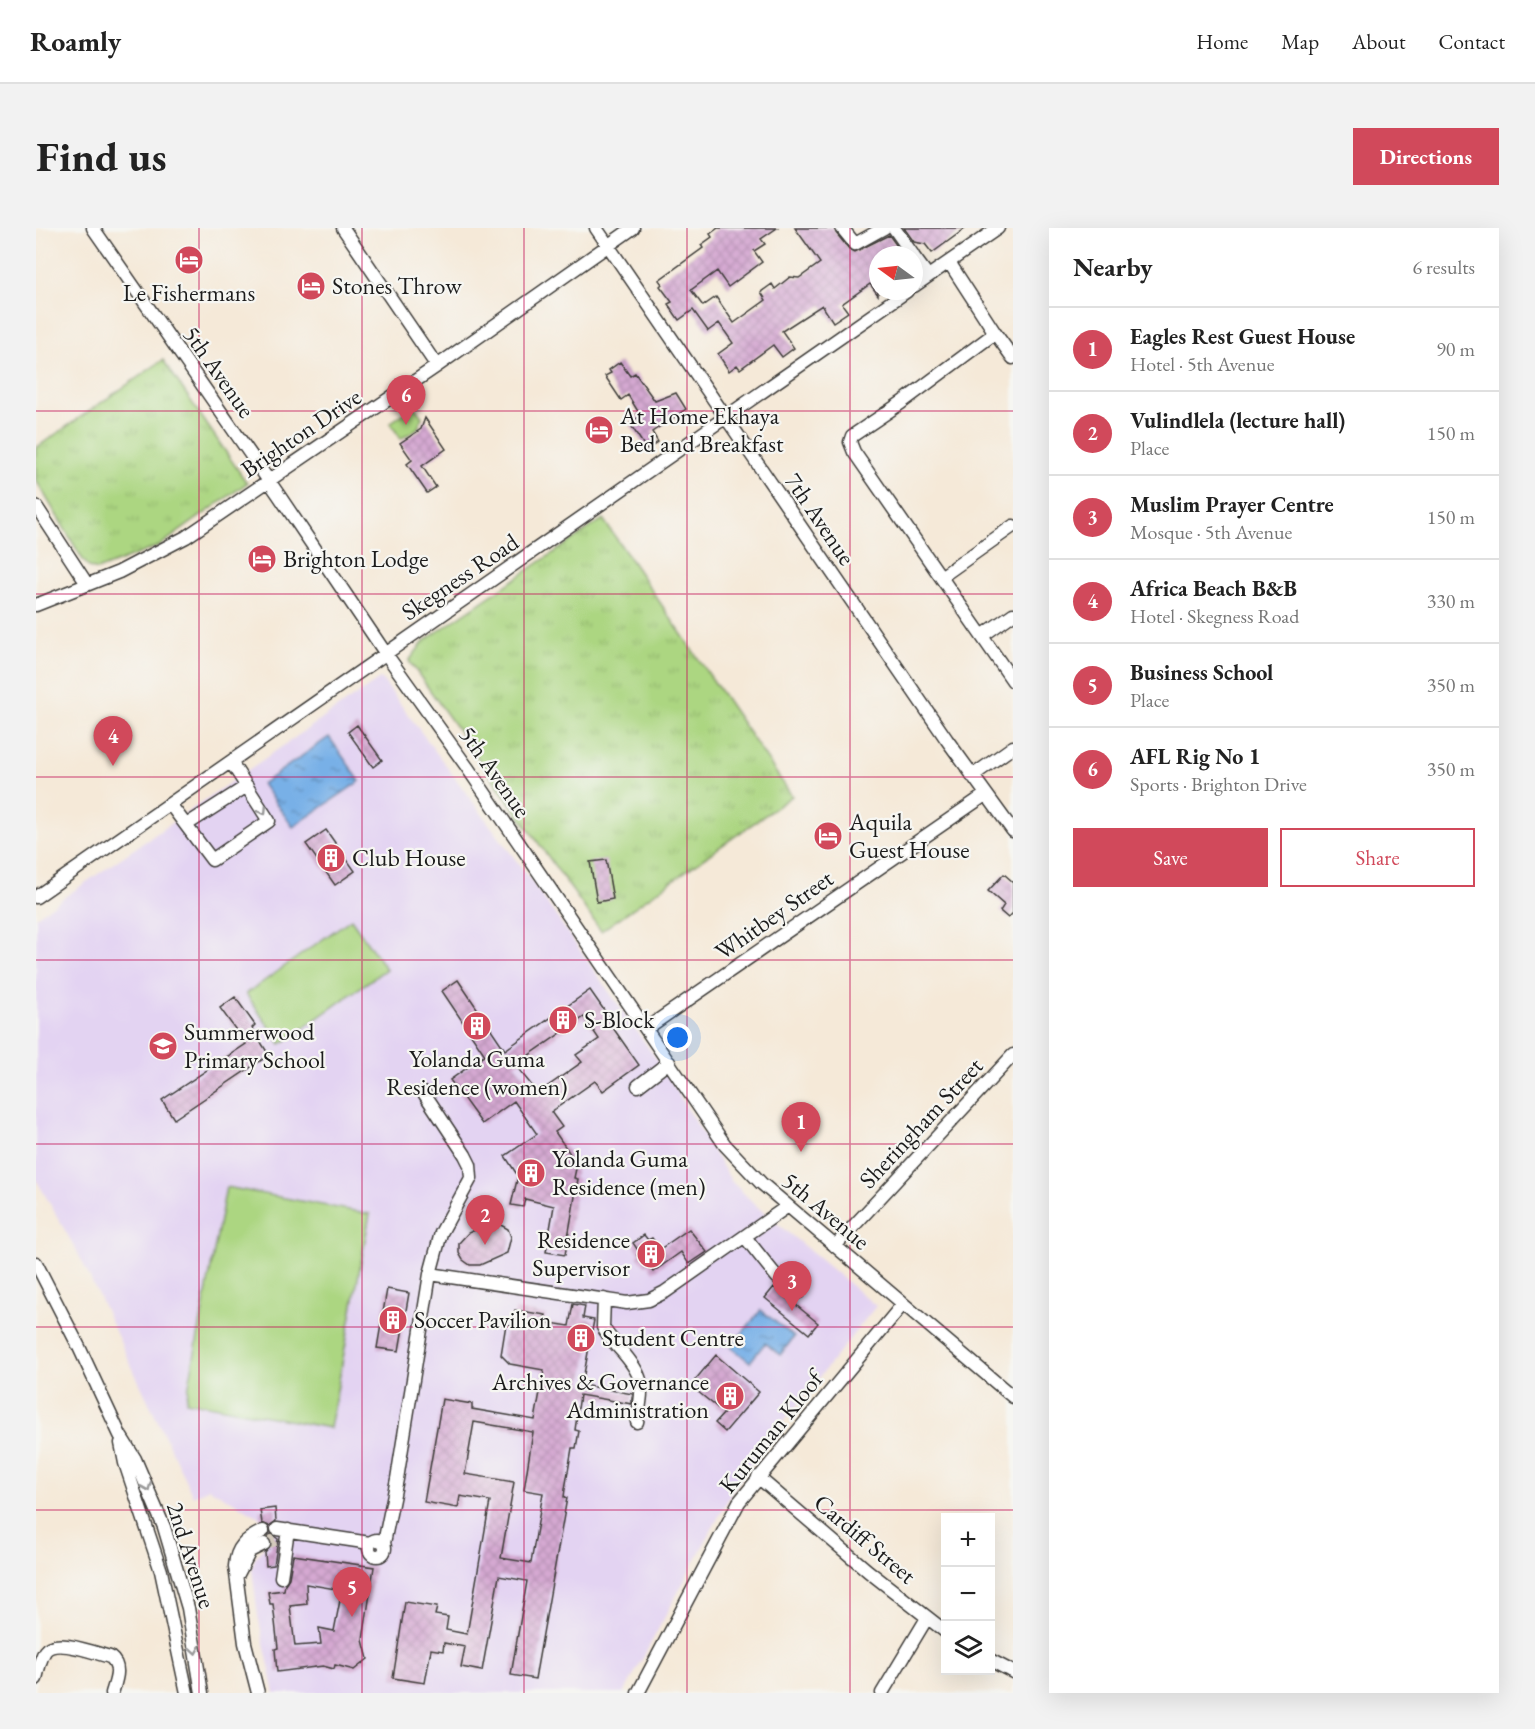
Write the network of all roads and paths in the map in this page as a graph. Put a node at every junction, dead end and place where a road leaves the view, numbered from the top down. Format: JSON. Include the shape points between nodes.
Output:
{"nodes":[{"id":1,"x":93,"y":228,"type":"edge"},
{"id":2,"x":343,"y":228,"type":"edge"},
{"id":3,"x":596,"y":228,"type":"edge"},
{"id":4,"x":633,"y":228,"type":"edge"},
{"id":5,"x":842,"y":228,"type":"edge"},
{"id":6,"x":884,"y":228,"type":"edge"},
{"id":7,"x":894,"y":228,"type":"edge"},
{"id":8,"x":998,"y":228,"type":"edge"},
{"id":9,"x":608,"y":246,"type":"junction"},
{"id":10,"x":906,"y":246,"type":"edge"},
{"id":11,"x":949,"y":262,"type":"junction"},
{"id":12,"x":923,"y":269,"type":"edge"},
{"id":13,"x":928,"y":276,"type":"junction"},
{"id":14,"x":923,"y":280,"type":"edge"},
{"id":15,"x":894,"y":300,"type":"edge"},
{"id":16,"x":995,"y":333,"type":"junction"},
{"id":17,"x":1013,"y":358,"type":"edge"},
{"id":18,"x":437,"y":366,"type":"junction"},
{"id":19,"x":725,"y":417,"type":"junction"},
{"id":20,"x":268,"y":480,"type":"junction"},
{"id":21,"x":36,"y":506,"type":"edge"},
{"id":22,"x":1013,"y":526,"type":"edge"},
{"id":23,"x":941,"y":577,"type":"junction"},
{"id":24,"x":87,"y":584,"type":"junction"},
{"id":25,"x":36,"y":605,"type":"edge"},
{"id":26,"x":1013,"y":614,"type":"edge"},
{"id":27,"x":982,"y":636,"type":"junction"},
{"id":28,"x":386,"y":654,"type":"junction"},
{"id":29,"x":1013,"y":681,"type":"edge"},
{"id":30,"x":1013,"y":747,"type":"edge"},
{"id":31,"x":231,"y":762,"type":"junction"},
{"id":32,"x":972,"y":776,"type":"junction"},
{"id":33,"x":247,"y":786,"type":"junction"},
{"id":34,"x":985,"y":795,"type":"junction"},
{"id":35,"x":170,"y":804,"type":"junction"},
{"id":36,"x":186,"y":825,"type":"junction"},
{"id":37,"x":1013,"y":831,"type":"edge"},
{"id":38,"x":36,"y":897,"type":"edge"},
{"id":39,"x":647,"y":1028,"type":"junction"},
{"id":40,"x":1013,"y":1055,"type":"edge"},
{"id":41,"x":669,"y":1062,"type":"junction"},
{"id":42,"x":638,"y":1086,"type":"dead end"},
{"id":43,"x":424,"y":1093,"type":"dead end"},
{"id":44,"x":788,"y":1206,"type":"junction"},
{"id":45,"x":745,"y":1237,"type":"junction"},
{"id":46,"x":835,"y":1246,"type":"junction"},
{"id":47,"x":36,"y":1263,"type":"edge"},
{"id":48,"x":430,"y":1274,"type":"junction"},
{"id":49,"x":798,"y":1292,"type":"dead end"},
{"id":50,"x":604,"y":1299,"type":"junction"},
{"id":51,"x":903,"y":1304,"type":"junction"},
{"id":52,"x":1013,"y":1397,"type":"edge"},
{"id":53,"x":637,"y":1422,"type":"dead end"},
{"id":54,"x":120,"y":1436,"type":"junction"},
{"id":55,"x":758,"y":1477,"type":"junction"},
{"id":56,"x":263,"y":1538,"type":"tunnel mouth"},
{"id":57,"x":171,"y":1551,"type":"junction"},
{"id":58,"x":157,"y":1556,"type":"junction"},
{"id":59,"x":281,"y":1577,"type":"dead end"},
{"id":60,"x":927,"y":1618,"type":"junction"},
{"id":61,"x":941,"y":1629,"type":"edge"},
{"id":62,"x":995,"y":1663,"type":"edge"},
{"id":63,"x":1013,"y":1672,"type":"edge"},
{"id":64,"x":36,"y":1678,"type":"edge"},
{"id":65,"x":112,"y":1693,"type":"edge"},
{"id":66,"x":186,"y":1693,"type":"edge"},
{"id":67,"x":202,"y":1693,"type":"edge"},
{"id":68,"x":258,"y":1693,"type":"edge"},
{"id":69,"x":638,"y":1693,"type":"edge"},
{"id":70,"x":882,"y":1693,"type":"edge"}],
"edges":[{"from":1,"to":20,"type":"street","name":"5th Avenue"},
{"from":2,"to":18,"type":"street"},
{"from":3,"to":9,"type":"street","name":"7th Avenue"},
{"from":4,"to":9,"type":"street","name":"Brighton Drive"},
{"from":5,"to":6,"type":"street","via":[[855,244]]},
{"from":7,"to":10,"type":"street"},
{"from":8,"to":11,"type":"street"},
{"from":9,"to":18,"type":"street","name":"Brighton Drive"},
{"from":9,"to":19,"type":"street","name":"7th Avenue"},
{"from":11,"to":13,"type":"street"},
{"from":11,"to":16,"type":"street"},
{"from":12,"to":13,"type":"street"},
{"from":13,"to":14,"type":"street"},
{"from":15,"to":19,"type":"street","name":"Skegness Road"},
{"from":16,"to":17,"type":"street"},
{"from":16,"to":23,"type":"street","via":[[851,439],[854,452]]},
{"from":18,"to":20,"type":"street","name":"Brighton Drive"},
{"from":19,"to":28,"type":"street","name":"Skegness Road"},
{"from":19,"to":32,"type":"street","name":"7th Avenue"},
{"from":20,"to":24,"type":"street","name":"Brighton Drive","via":[[170,547]]},
{"from":20,"to":28,"type":"street","name":"5th Avenue"},
{"from":21,"to":24,"type":"street"},
{"from":22,"to":23,"type":"street"},
{"from":23,"to":27,"type":"street"},
{"from":24,"to":25,"type":"street","name":"Brighton Drive"},
{"from":26,"to":27,"type":"street"},
{"from":27,"to":29,"type":"street"},
{"from":28,"to":31,"type":"street","name":"Skegness Road"},
{"from":28,"to":39,"type":"street","name":"5th Avenue"},
{"from":30,"to":32,"type":"street"},
{"from":31,"to":33,"type":"street"},
{"from":31,"to":35,"type":"street","name":"Skegness Road"},
{"from":32,"to":34,"type":"street","name":"7th Avenue"},
{"from":33,"to":36,"type":"street"},
{"from":33,"to":36,"type":"street","one_way":true,"via":[[269,821],[212,860]]},
{"from":34,"to":37,"type":"street","name":"7th Avenue"},
{"from":34,"to":39,"type":"street","name":"Whitbey Street"},
{"from":35,"to":36,"type":"street"},
{"from":35,"to":38,"type":"street","name":"Skegness Road"},
{"from":39,"to":41,"type":"street","name":"5th Avenue"},
{"from":40,"to":46,"type":"street","name":"Sheringham Street"},
{"from":41,"to":42,"type":"street"},
{"from":41,"to":44,"type":"street","name":"5th Avenue","via":[[735,1158]]},
{"from":43,"to":48,"type":"street","via":[[471,1166],[468,1184],[441,1233]]},
{"from":44,"to":45,"type":"street"},
{"from":44,"to":46,"type":"street","name":"5th Avenue"},
{"from":45,"to":49,"type":"street","via":[[777,1277]]},
{"from":45,"to":50,"type":"street","via":[[657,1297],[638,1303]]},
{"from":46,"to":51,"type":"street","name":"5th Avenue"},
{"from":47,"to":54,"type":"street","name":"2nd Avenue"},
{"from":48,"to":50,"type":"street"},
{"from":48,"to":59,"type":"street","via":[[384,1543],[377,1539],[369,1547],[283,1534]]},
{"from":50,"to":53,"type":"street","via":[[603,1327],[641,1378]]},
{"from":51,"to":52,"type":"street","name":"5th Avenue"},
{"from":51,"to":55,"type":"street","name":"Kuruman Kloof"},
{"from":54,"to":57,"type":"street","name":"2nd Avenue","one_way":true,"via":[[135,1459]]},
{"from":54,"to":58,"type":"street","name":"2nd Avenue"},
{"from":55,"to":60,"type":"street","name":"Cardiff Street"},
{"from":55,"to":69,"type":"street","name":"Kuruman Kloof","via":[[739,1502]]},
{"from":56,"to":68,"type":"street","via":[[248,1539],[235,1561],[245,1643]]},
{"from":57,"to":58,"type":"street"},
{"from":57,"to":67,"type":"street","name":"2nd Avenue","one_way":true,"via":[[191,1623]]},
{"from":58,"to":66,"type":"street","name":"2nd Avenue"},
{"from":60,"to":61,"type":"street","name":"Cardiff Street"},
{"from":60,"to":70,"type":"street"},
{"from":62,"to":63,"type":"street"},
{"from":64,"to":65,"type":"street","via":[[45,1650],[57,1644],[115,1661],[117,1677]]}]}
